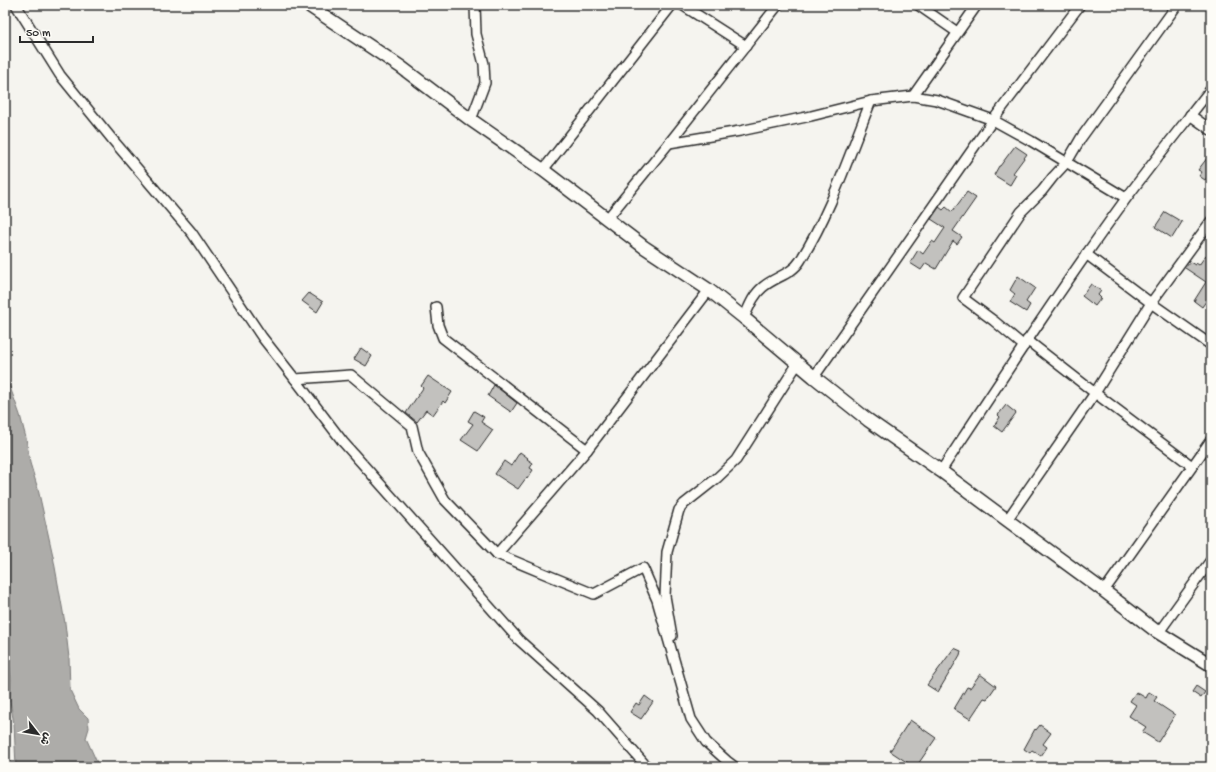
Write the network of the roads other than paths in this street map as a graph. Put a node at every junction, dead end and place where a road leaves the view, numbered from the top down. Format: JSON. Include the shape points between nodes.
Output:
{"nodes":[{"id":1,"x":16,"y":5,"type":"edge"},
{"id":2,"x":308,"y":5,"type":"edge"},
{"id":3,"x":475,"y":5,"type":"edge"},
{"id":4,"x":672,"y":5,"type":"edge"},
{"id":5,"x":682,"y":5,"type":"edge"},
{"id":6,"x":778,"y":5,"type":"edge"},
{"id":7,"x":918,"y":5,"type":"edge"},
{"id":8,"x":977,"y":5,"type":"edge"},
{"id":9,"x":1080,"y":5,"type":"edge"},
{"id":10,"x":1177,"y":5,"type":"edge"},
{"id":11,"x":957,"y":32,"type":"junction"},
{"id":12,"x":746,"y":46,"type":"junction"},
{"id":13,"x":1211,"y":89,"type":"edge"},
{"id":14,"x":913,"y":96,"type":"junction"},
{"id":15,"x":871,"y":101,"type":"junction"},
{"id":16,"x":1190,"y":115,"type":"junction"},
{"id":17,"x":471,"y":120,"type":"junction"},
{"id":18,"x":993,"y":120,"type":"junction"},
{"id":19,"x":1211,"y":130,"type":"edge"},
{"id":20,"x":669,"y":143,"type":"junction"},
{"id":21,"x":1067,"y":162,"type":"junction"},
{"id":22,"x":543,"y":170,"type":"junction"},
{"id":23,"x":1126,"y":198,"type":"junction"},
{"id":24,"x":606,"y":220,"type":"junction"},
{"id":25,"x":1211,"y":221,"type":"edge"},
{"id":26,"x":1086,"y":254,"type":"junction"},
{"id":27,"x":709,"y":290,"type":"junction"},
{"id":28,"x":1151,"y":303,"type":"junction"},
{"id":29,"x":436,"y":307,"type":"dead end"},
{"id":30,"x":744,"y":318,"type":"junction"},
{"id":31,"x":1025,"y":343,"type":"junction"},
{"id":32,"x":1211,"y":344,"type":"edge"},
{"id":33,"x":798,"y":363,"type":"junction"},
{"id":34,"x":814,"y":377,"type":"junction"},
{"id":35,"x":295,"y":379,"type":"junction"},
{"id":36,"x":1095,"y":393,"type":"junction"},
{"id":37,"x":1211,"y":440,"type":"edge"},
{"id":38,"x":587,"y":450,"type":"junction"},
{"id":39,"x":1192,"y":466,"type":"junction"},
{"id":40,"x":941,"y":471,"type":"junction"},
{"id":41,"x":1007,"y":520,"type":"junction"},
{"id":42,"x":497,"y":554,"type":"junction"},
{"id":43,"x":1211,"y":560,"type":"edge"},
{"id":44,"x":1104,"y":591,"type":"junction"},
{"id":45,"x":1159,"y":632,"type":"junction"},
{"id":46,"x":1211,"y":665,"type":"edge"},
{"id":47,"x":676,"y":667,"type":"junction"},
{"id":48,"x":647,"y":767,"type":"edge"},
{"id":49,"x":736,"y":767,"type":"edge"}],
"edges":[{"from":1,"to":35,"type":"street","via":[[60,75],[192,233],[262,337]]},
{"from":2,"to":17,"type":"street","via":[[401,67]]},
{"from":3,"to":17,"type":"street","via":[[476,34],[484,64],[485,83]]},
{"from":4,"to":22,"type":"street"},
{"from":5,"to":12,"type":"street"},
{"from":6,"to":12,"type":"street"},
{"from":7,"to":11,"type":"street"},
{"from":8,"to":11,"type":"street"},
{"from":9,"to":18,"type":"street"},
{"from":10,"to":21,"type":"street","via":[[1081,138]]},
{"from":11,"to":14,"type":"street"},
{"from":12,"to":20,"type":"street"},
{"from":13,"to":16,"type":"street"},
{"from":14,"to":15,"type":"street"},
{"from":14,"to":18,"type":"street","via":[[936,100]]},
{"from":15,"to":20,"type":"street","via":[[740,131]]},
{"from":15,"to":30,"type":"street","via":[[831,203],[808,248],[799,263],[788,273],[757,293]]},
{"from":16,"to":19,"type":"street"},
{"from":16,"to":23,"type":"street"},
{"from":17,"to":22,"type":"street"},
{"from":18,"to":21,"type":"street"},
{"from":18,"to":34,"type":"street"},
{"from":20,"to":24,"type":"street"},
{"from":21,"to":23,"type":"street"},
{"from":21,"to":31,"type":"street","via":[[1021,212],[963,298]]},
{"from":22,"to":24,"type":"street"},
{"from":23,"to":26,"type":"street"},
{"from":24,"to":27,"type":"street"},
{"from":25,"to":28,"type":"street"},
{"from":26,"to":28,"type":"street"},
{"from":26,"to":31,"type":"street"},
{"from":27,"to":30,"type":"street"},
{"from":27,"to":38,"type":"street"},
{"from":28,"to":32,"type":"street"},
{"from":28,"to":36,"type":"street"},
{"from":29,"to":38,"type":"street","via":[[438,325],[443,338]]},
{"from":30,"to":33,"type":"street"},
{"from":31,"to":36,"type":"street"},
{"from":31,"to":40,"type":"street"},
{"from":33,"to":34,"type":"street"},
{"from":33,"to":47,"type":"street","via":[[736,460],[679,510],[667,552],[665,596]]},
{"from":34,"to":40,"type":"street","via":[[868,420]]},
{"from":35,"to":42,"type":"street","via":[[351,375],[412,426],[418,452],[445,500]]},
{"from":35,"to":48,"type":"street","via":[[343,442],[519,640],[598,711]]},
{"from":36,"to":39,"type":"street"},
{"from":36,"to":41,"type":"street"},
{"from":37,"to":39,"type":"street"},
{"from":38,"to":42,"type":"street"},
{"from":39,"to":44,"type":"street"},
{"from":40,"to":41,"type":"street"},
{"from":41,"to":44,"type":"street"},
{"from":42,"to":47,"type":"street","via":[[594,594],[643,568],[657,600]]},
{"from":43,"to":45,"type":"street"},
{"from":44,"to":45,"type":"street"},
{"from":45,"to":46,"type":"street"},
{"from":47,"to":49,"type":"street","via":[[691,719],[706,742]]}]}
